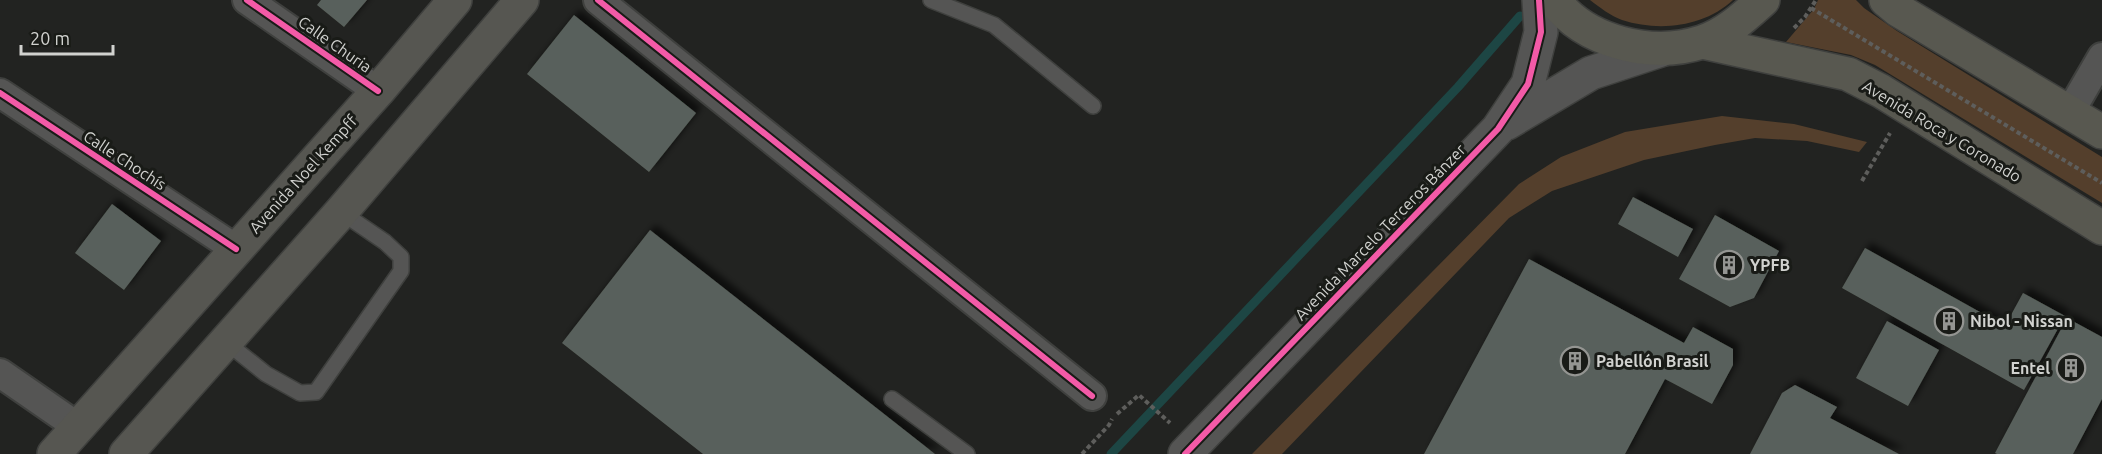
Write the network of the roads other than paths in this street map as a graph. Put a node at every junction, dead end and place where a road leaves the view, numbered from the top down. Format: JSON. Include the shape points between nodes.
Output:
{"nodes":[{"id":1,"x":247,"y":0,"type":"edge"},
{"id":2,"x":455,"y":0,"type":"edge"},
{"id":3,"x":471,"y":0,"type":"edge"},
{"id":4,"x":522,"y":0,"type":"edge"},
{"id":5,"x":598,"y":0,"type":"edge"},
{"id":6,"x":931,"y":0,"type":"edge"},
{"id":7,"x":1539,"y":0,"type":"edge"},
{"id":8,"x":1554,"y":0,"type":"edge"},
{"id":9,"x":1763,"y":0,"type":"edge"},
{"id":10,"x":1886,"y":0,"type":"edge"},
{"id":11,"x":1702,"y":42,"type":"junction"},
{"id":12,"x":1661,"y":50,"type":"junction"},
{"id":13,"x":2102,"y":57,"type":"edge"},
{"id":14,"x":460,"y":72,"type":"junction"},
{"id":15,"x":378,"y":91,"type":"junction"},
{"id":16,"x":0,"y":93,"type":"edge"},
{"id":17,"x":1093,"y":106,"type":"dead end"},
{"id":18,"x":2070,"y":112,"type":"junction"},
{"id":19,"x":1498,"y":129,"type":"junction"},
{"id":20,"x":2102,"y":132,"type":"edge"},
{"id":21,"x":341,"y":212,"type":"junction"},
{"id":22,"x":2102,"y":228,"type":"edge"},
{"id":23,"x":236,"y":249,"type":"junction"},
{"id":24,"x":226,"y":342,"type":"junction"},
{"id":25,"x":0,"y":373,"type":"edge"},
{"id":26,"x":1092,"y":396,"type":"dead end"},
{"id":27,"x":892,"y":399,"type":"dead end"},
{"id":28,"x":62,"y":446,"type":"edge"},
{"id":29,"x":126,"y":454,"type":"edge"},
{"id":30,"x":967,"y":454,"type":"edge"},
{"id":31,"x":1185,"y":454,"type":"edge"}],
"edges":[{"from":1,"to":15,"type":"street","name":"Calle Churia"},
{"from":2,"to":15,"type":"main road","name":"Avenida Noel Kempff"},
{"from":3,"to":14,"type":"main road","via":[[442,54]]},
{"from":4,"to":14,"type":"main road"},
{"from":5,"to":26,"type":"street"},
{"from":6,"to":17,"type":"lane","via":[[994,25]]},
{"from":7,"to":19,"type":"street","name":"Avenida Marcelo Terceros Bánzer","via":[[1541,32],[1528,84]]},
{"from":8,"to":12,"type":"main road","via":[[1589,31],[1624,45]]},
{"from":9,"to":11,"type":"main road","via":[[1736,24]]},
{"from":10,"to":18,"type":"main road"},
{"from":11,"to":12,"type":"main road"},
{"from":11,"to":22,"type":"main road","name":"Avenida Roca y Coronado","via":[[1848,74]]},
{"from":12,"to":19,"type":"street","name":"Avenida Marcelo Terceros Bánzer","via":[[1590,73]]},
{"from":13,"to":18,"type":"street"},
{"from":14,"to":21,"type":"main road"},
{"from":15,"to":21,"type":"main road","via":[[390,99],[396,113],[393,126]]},
{"from":15,"to":23,"type":"main road","name":"Avenida Noel Kempff"},
{"from":16,"to":23,"type":"street","name":"Calle Chochís"},
{"from":18,"to":20,"type":"main road"},
{"from":19,"to":31,"type":"street","name":"Avenida Marcelo Terceros Bánzer"},
{"from":21,"to":24,"type":"main road"},
{"from":21,"to":24,"type":"lane","via":[[386,242],[401,257],[401,271],[316,392],[300,393],[266,374]]},
{"from":23,"to":28,"type":"main road","name":"Avenida Noel Kempff"},
{"from":24,"to":29,"type":"main road"},
{"from":25,"to":28,"type":"street"},
{"from":27,"to":30,"type":"lane"}]}
